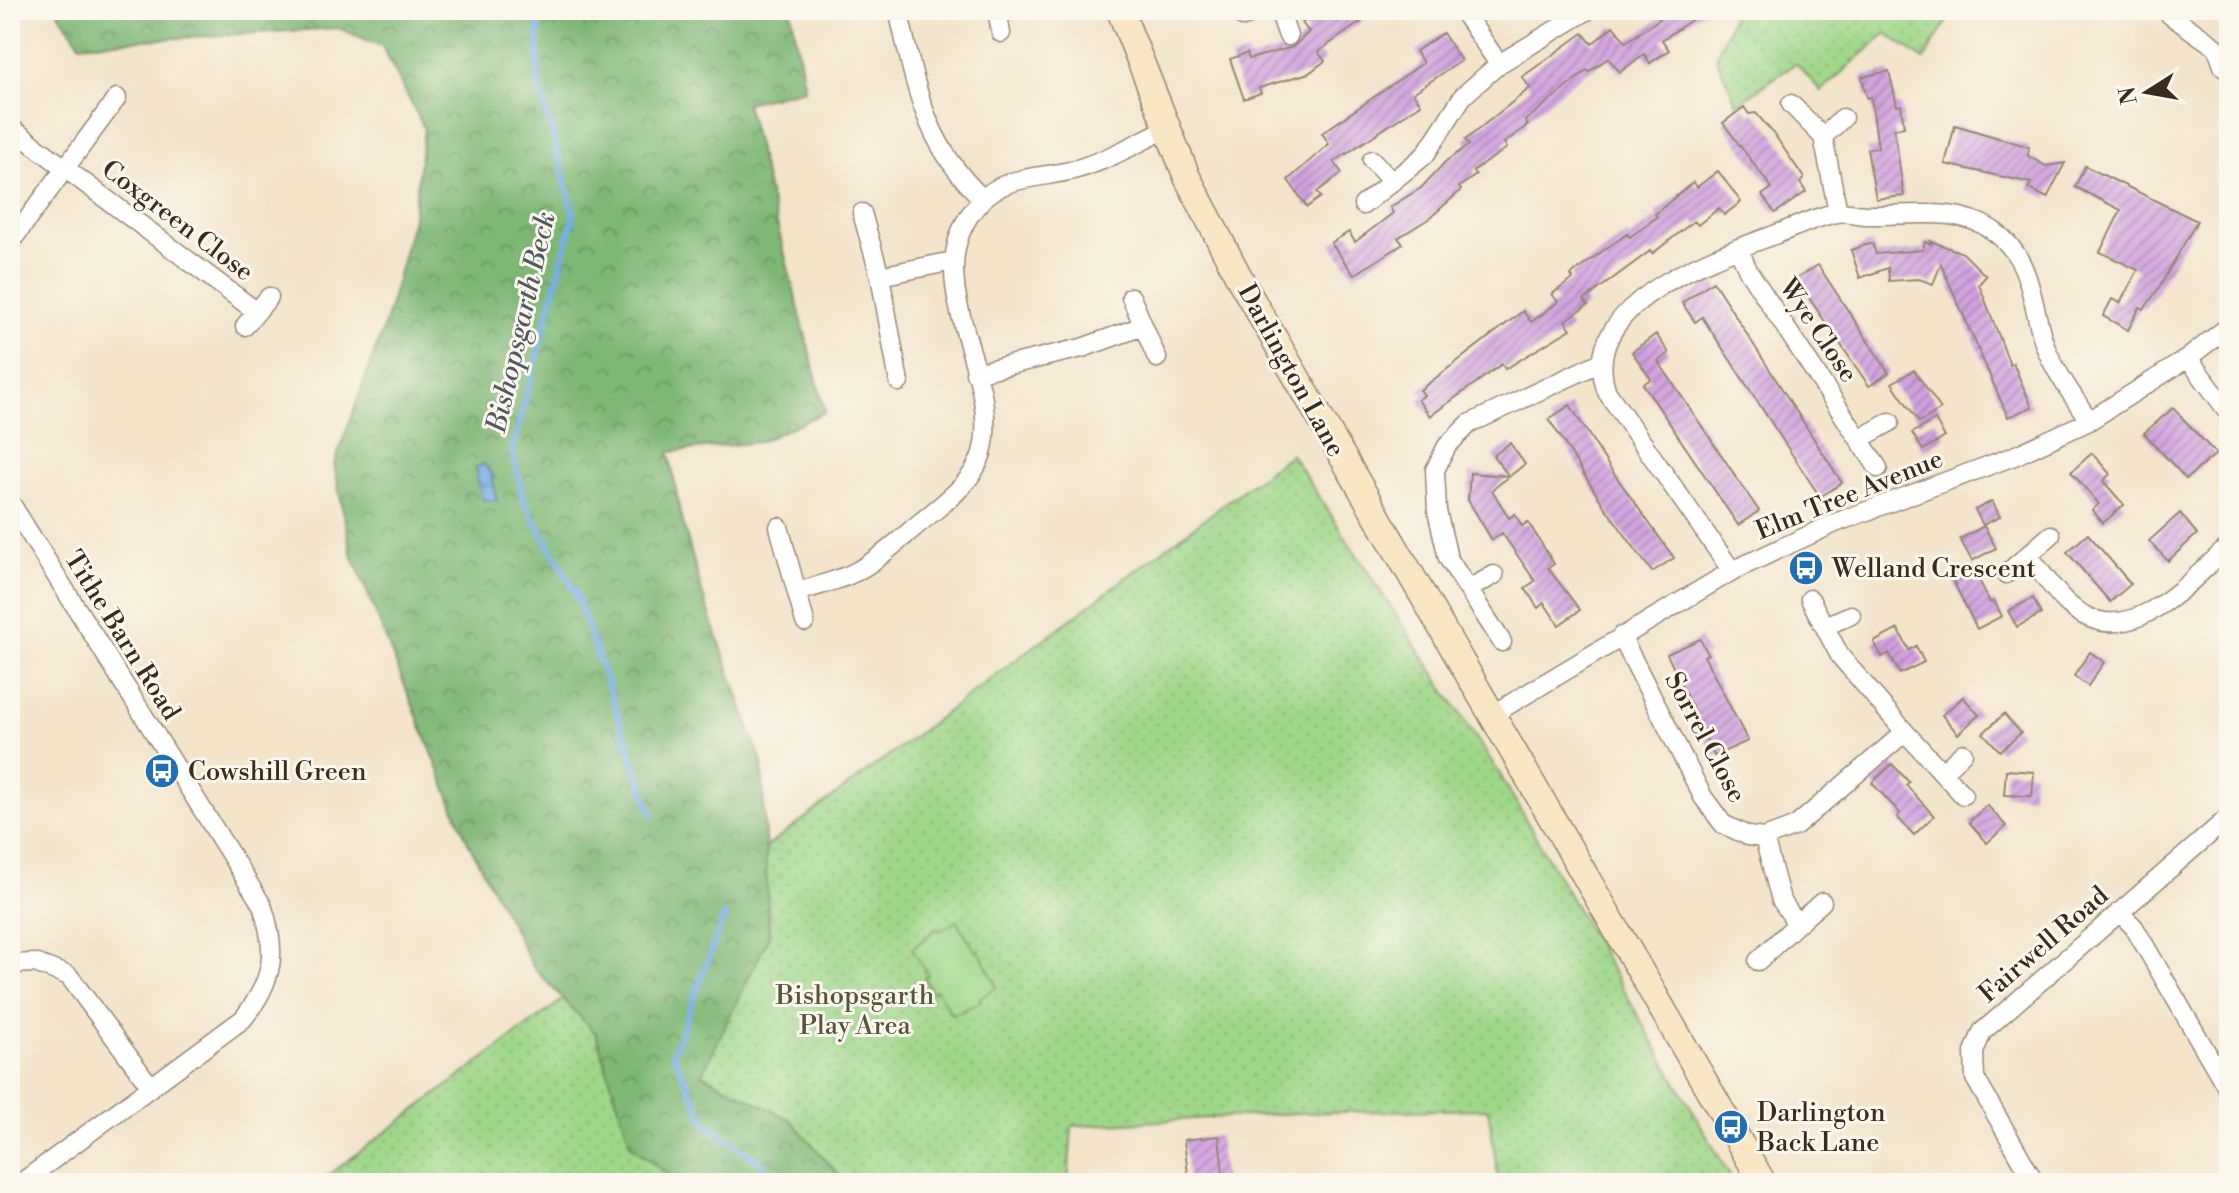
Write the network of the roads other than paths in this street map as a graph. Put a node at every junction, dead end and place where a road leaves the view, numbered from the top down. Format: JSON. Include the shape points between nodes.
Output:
{"nodes":[{"id":1,"x":997,"y":10,"type":"edge"},
{"id":2,"x":1120,"y":10,"type":"edge"},
{"id":3,"x":1264,"y":10,"type":"edge"},
{"id":4,"x":1279,"y":10,"type":"edge"},
{"id":5,"x":1462,"y":10,"type":"edge"},
{"id":6,"x":1588,"y":10,"type":"edge"},
{"id":7,"x":904,"y":11,"type":"edge"},
{"id":8,"x":2170,"y":15,"type":"dead end"},
{"id":9,"x":1243,"y":17,"type":"dead end"},
{"id":10,"x":1001,"y":33,"type":"dead end"},
{"id":11,"x":1288,"y":36,"type":"dead end"},
{"id":12,"x":1499,"y":64,"type":"junction"},
{"id":13,"x":2229,"y":70,"type":"edge"},
{"id":14,"x":117,"y":98,"type":"dead end"},
{"id":15,"x":1791,"y":104,"type":"dead end"},
{"id":16,"x":1843,"y":118,"type":"dead end"},
{"id":17,"x":10,"y":127,"type":"edge"},
{"id":18,"x":1166,"y":129,"type":"junction"},
{"id":19,"x":1823,"y":137,"type":"junction"},
{"id":20,"x":1372,"y":160,"type":"dead end"},
{"id":21,"x":67,"y":169,"type":"junction"},
{"id":22,"x":1392,"y":182,"type":"junction"},
{"id":23,"x":983,"y":199,"type":"junction"},
{"id":24,"x":1363,"y":205,"type":"dead end"},
{"id":25,"x":1838,"y":212,"type":"junction"},
{"id":26,"x":862,"y":213,"type":"dead end"},
{"id":27,"x":10,"y":243,"type":"edge"},
{"id":28,"x":1738,"y":248,"type":"junction"},
{"id":29,"x":953,"y":261,"type":"junction"},
{"id":30,"x":880,"y":276,"type":"junction"},
{"id":31,"x":269,"y":297,"type":"dead end"},
{"id":32,"x":1131,"y":297,"type":"dead end"},
{"id":33,"x":1143,"y":326,"type":"junction"},
{"id":34,"x":2229,"y":326,"type":"edge"},
{"id":35,"x":1157,"y":358,"type":"dead end"},
{"id":36,"x":2188,"y":358,"type":"junction"},
{"id":37,"x":1601,"y":362,"type":"junction"},
{"id":38,"x":975,"y":373,"type":"junction"},
{"id":39,"x":899,"y":382,"type":"dead end"},
{"id":40,"x":2229,"y":413,"type":"edge"},
{"id":41,"x":2089,"y":421,"type":"junction"},
{"id":42,"x":1890,"y":422,"type":"dead end"},
{"id":43,"x":1861,"y":438,"type":"junction"},
{"id":44,"x":1878,"y":468,"type":"dead end"},
{"id":45,"x":10,"y":502,"type":"edge"},
{"id":46,"x":779,"y":527,"type":"dead end"},
{"id":47,"x":2051,"y":535,"type":"dead end"},
{"id":48,"x":2229,"y":546,"type":"edge"},
{"id":49,"x":2028,"y":555,"type":"junction"},
{"id":50,"x":1732,"y":571,"type":"junction"},
{"id":51,"x":2006,"y":574,"type":"dead end"},
{"id":52,"x":1494,"y":575,"type":"dead end"},
{"id":53,"x":1469,"y":589,"type":"junction"},
{"id":54,"x":797,"y":592,"type":"junction"},
{"id":55,"x":1810,"y":599,"type":"dead end"},
{"id":56,"x":1851,"y":615,"type":"dead end"},
{"id":57,"x":805,"y":622,"type":"dead end"},
{"id":58,"x":1825,"y":626,"type":"junction"},
{"id":59,"x":1621,"y":636,"type":"junction"},
{"id":60,"x":1502,"y":642,"type":"dead end"},
{"id":61,"x":1490,"y":716,"type":"junction"},
{"id":62,"x":1905,"y":732,"type":"junction"},
{"id":63,"x":1963,"y":753,"type":"dead end"},
{"id":64,"x":1944,"y":771,"type":"junction"},
{"id":65,"x":1963,"y":795,"type":"dead end"},
{"id":66,"x":2229,"y":817,"type":"edge"},
{"id":67,"x":1764,"y":838,"type":"junction"},
{"id":68,"x":1822,"y":902,"type":"dead end"},
{"id":69,"x":2119,"y":912,"type":"junction"},
{"id":70,"x":1797,"y":924,"type":"junction"},
{"id":71,"x":1758,"y":961,"type":"dead end"},
{"id":72,"x":10,"y":964,"type":"edge"},
{"id":73,"x":151,"y":1087,"type":"junction"},
{"id":74,"x":2229,"y":1091,"type":"edge"},
{"id":75,"x":21,"y":1183,"type":"edge"},
{"id":76,"x":1763,"y":1183,"type":"edge"},
{"id":77,"x":2035,"y":1183,"type":"edge"}],
"edges":[{"from":1,"to":10,"type":"street"},
{"from":2,"to":18,"type":"street","name":"Darlington Lane"},
{"from":3,"to":9,"type":"street"},
{"from":4,"to":11,"type":"street"},
{"from":5,"to":12,"type":"street"},
{"from":6,"to":12,"type":"street"},
{"from":7,"to":23,"type":"street","via":[[927,124],[963,180]]},
{"from":8,"to":13,"type":"street","via":[[2217,48]]},
{"from":12,"to":22,"type":"street","via":[[1463,96],[1425,155]]},
{"from":14,"to":21,"type":"street"},
{"from":15,"to":19,"type":"street"},
{"from":16,"to":19,"type":"street"},
{"from":17,"to":21,"type":"street","name":"Coxgreen Close"},
{"from":18,"to":23,"type":"street","via":[[1079,169],[1024,178]]},
{"from":18,"to":61,"type":"street","name":"Darlington Lane","via":[[1242,283]]},
{"from":19,"to":25,"type":"street"},
{"from":20,"to":22,"type":"street"},
{"from":21,"to":27,"type":"street"},
{"from":21,"to":31,"type":"street","name":"Coxgreen Close","via":[[251,319]]},
{"from":22,"to":24,"type":"street"},
{"from":23,"to":29,"type":"street","via":[[969,215]]},
{"from":25,"to":28,"type":"street"},
{"from":25,"to":41,"type":"street","via":[[1957,216],[2004,239],[2023,263],[2047,351]]},
{"from":26,"to":30,"type":"street"},
{"from":28,"to":37,"type":"street","via":[[1660,285],[1609,337]]},
{"from":28,"to":43,"type":"street","name":"Wye Close"},
{"from":29,"to":30,"type":"street"},
{"from":29,"to":38,"type":"street"},
{"from":30,"to":39,"type":"street"},
{"from":32,"to":33,"type":"street"},
{"from":33,"to":35,"type":"street"},
{"from":33,"to":38,"type":"street","via":[[1082,348]]},
{"from":34,"to":36,"type":"street","name":"Elm Tree Avenue"},
{"from":36,"to":40,"type":"street"},
{"from":36,"to":41,"type":"street","name":"Elm Tree Avenue"},
{"from":37,"to":50,"type":"street","via":[[1607,392]]},
{"from":37,"to":53,"type":"street","via":[[1481,417],[1447,446],[1435,470],[1437,511],[1448,558]]},
{"from":38,"to":54,"type":"street","via":[[983,445],[972,474],[956,494],[870,563]]},
{"from":41,"to":50,"type":"street","name":"Elm Tree Avenue","via":[[2014,456],[1835,523]]},
{"from":42,"to":43,"type":"street"},
{"from":43,"to":44,"type":"street","name":"Wye Close"},
{"from":45,"to":73,"type":"street","name":"Tithe Barn Road","via":[[262,905],[270,929],[270,971],[261,996],[243,1019]]},
{"from":46,"to":54,"type":"street"},
{"from":47,"to":49,"type":"street"},
{"from":48,"to":49,"type":"street","via":[[2152,613],[2131,622],[2096,623],[2068,604]]},
{"from":49,"to":51,"type":"street"},
{"from":50,"to":59,"type":"street","name":"Elm Tree Avenue"},
{"from":52,"to":53,"type":"street"},
{"from":53,"to":60,"type":"street"},
{"from":54,"to":57,"type":"street"},
{"from":55,"to":58,"type":"street"},
{"from":56,"to":58,"type":"street"},
{"from":58,"to":62,"type":"street","via":[[1840,656]]},
{"from":59,"to":61,"type":"street","name":"Elm Tree Avenue"},
{"from":59,"to":67,"type":"street","name":"Sorrel Close","via":[[1703,797],[1723,824]]},
{"from":61,"to":76,"type":"street"},
{"from":62,"to":64,"type":"street"},
{"from":62,"to":67,"type":"street","via":[[1807,818]]},
{"from":63,"to":64,"type":"street"},
{"from":64,"to":65,"type":"street"},
{"from":66,"to":69,"type":"street","name":"Fairwell Road"},
{"from":67,"to":70,"type":"street","via":[[1781,900]]},
{"from":68,"to":70,"type":"street"},
{"from":69,"to":74,"type":"street","via":[[2134,927]]},
{"from":69,"to":77,"type":"street","name":"Fairwell Road","via":[[1982,1032],[1974,1052],[1975,1078]]},
{"from":70,"to":71,"type":"street"},
{"from":72,"to":73,"type":"street","via":[[35,963],[69,976]]},
{"from":73,"to":75,"type":"street","name":"Tithe Barn Road"}]}
